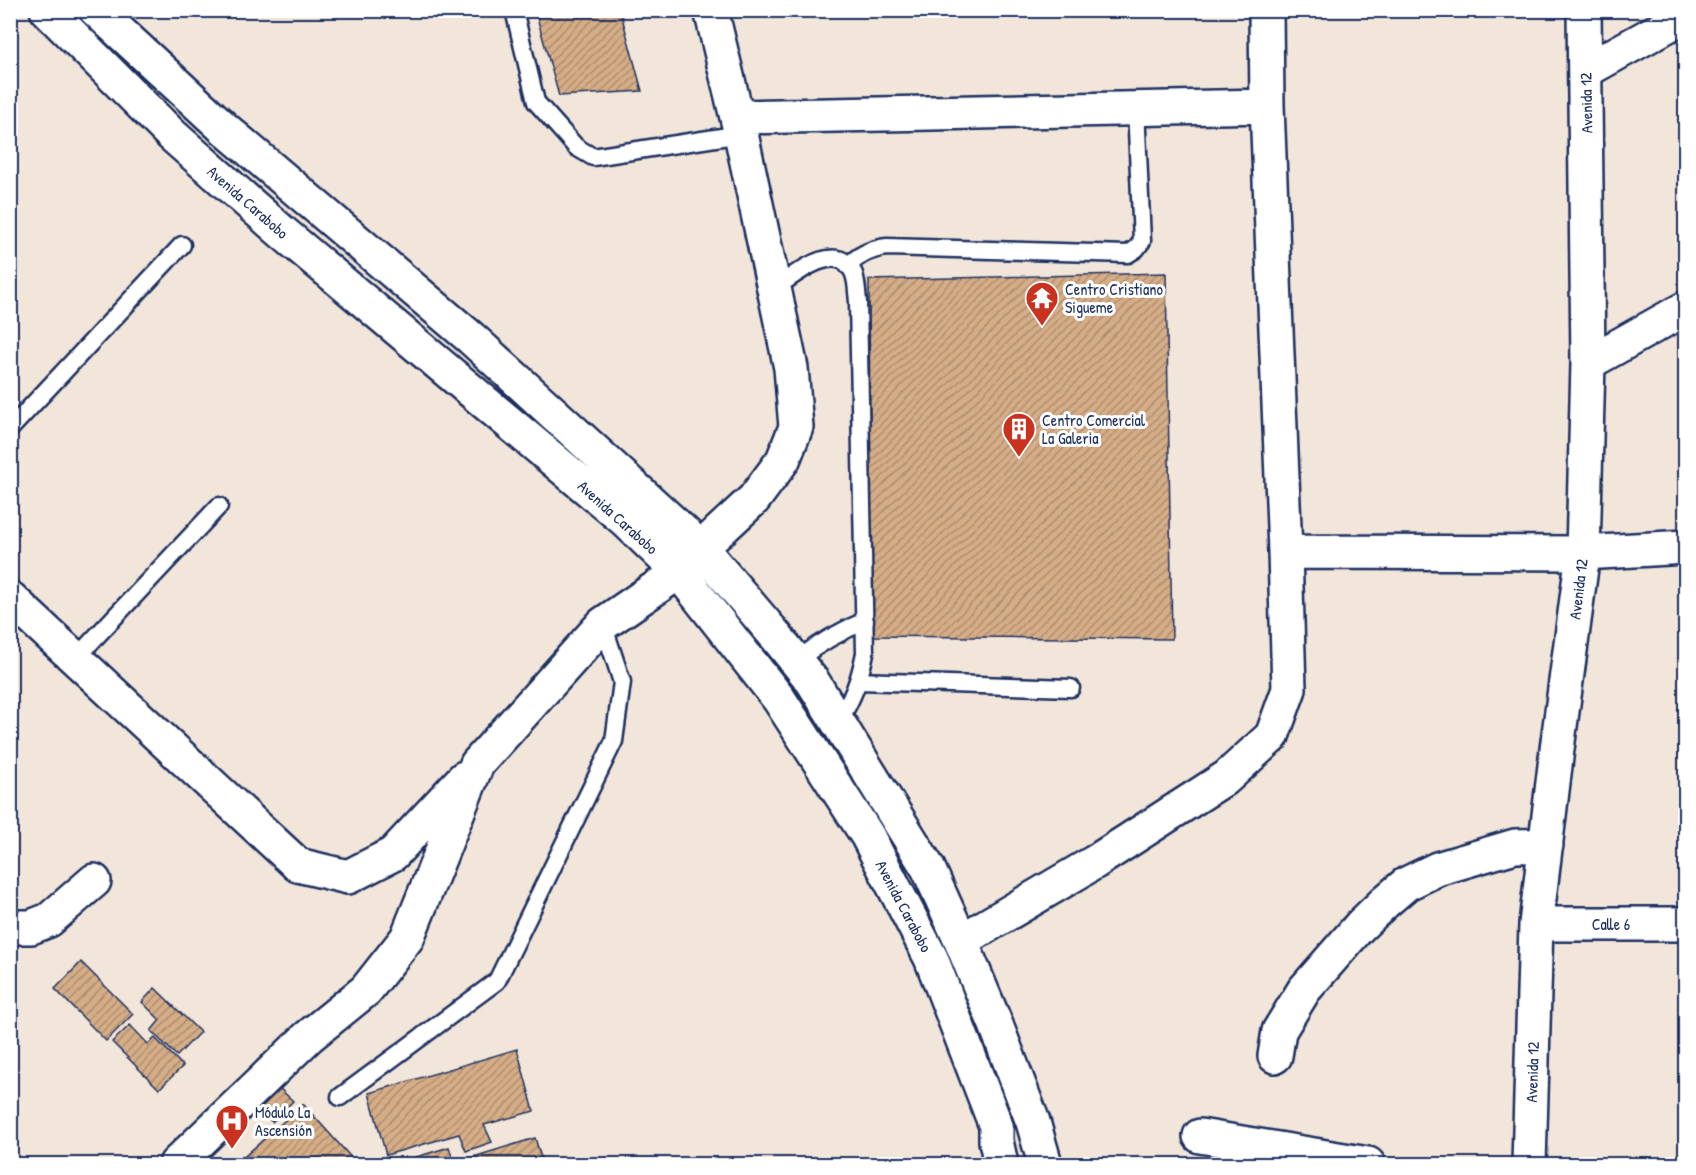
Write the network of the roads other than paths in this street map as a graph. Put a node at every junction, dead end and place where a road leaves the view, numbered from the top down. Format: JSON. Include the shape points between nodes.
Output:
{"nodes":[{"id":1,"x":47,"y":10,"type":"edge"},
{"id":2,"x":96,"y":10,"type":"edge"},
{"id":3,"x":514,"y":10,"type":"edge"},
{"id":4,"x":711,"y":10,"type":"edge"},
{"id":5,"x":1266,"y":10,"type":"edge"},
{"id":6,"x":1584,"y":10,"type":"edge"},
{"id":7,"x":1686,"y":15,"type":"edge"},
{"id":8,"x":1585,"y":71,"type":"junction"},
{"id":9,"x":1267,"y":106,"type":"junction"},
{"id":10,"x":1136,"y":108,"type":"junction"},
{"id":11,"x":739,"y":126,"type":"junction"},
{"id":12,"x":182,"y":245,"type":"dead end"},
{"id":13,"x":848,"y":266,"type":"junction"},
{"id":14,"x":774,"y":289,"type":"junction"},
{"id":15,"x":1686,"y":308,"type":"edge"},
{"id":16,"x":1588,"y":363,"type":"junction"},
{"id":17,"x":10,"y":429,"type":"edge"},
{"id":18,"x":219,"y":506,"type":"dead end"},
{"id":19,"x":1686,"y":547,"type":"edge"},
{"id":20,"x":1285,"y":552,"type":"junction"},
{"id":21,"x":1583,"y":553,"type":"junction"},
{"id":22,"x":690,"y":560,"type":"junction"},
{"id":23,"x":10,"y":598,"type":"edge"},
{"id":24,"x":865,"y":621,"type":"junction"},
{"id":25,"x":603,"y":624,"type":"junction"},
{"id":26,"x":76,"y":658,"type":"junction"},
{"id":27,"x":795,"y":661,"type":"junction"},
{"id":28,"x":859,"y":681,"type":"junction"},
{"id":29,"x":1071,"y":688,"type":"dead end"},
{"id":30,"x":838,"y":723,"type":"junction"},
{"id":31,"x":477,"y":764,"type":"junction"},
{"id":32,"x":1546,"y":845,"type":"junction"},
{"id":33,"x":94,"y":881,"type":"dead end"},
{"id":34,"x":1536,"y":924,"type":"junction"},
{"id":35,"x":1686,"y":924,"type":"edge"},
{"id":36,"x":10,"y":927,"type":"edge"},
{"id":37,"x":961,"y":941,"type":"junction"},
{"id":38,"x":1275,"y":1056,"type":"dead end"},
{"id":39,"x":340,"y":1097,"type":"dead end"},
{"id":40,"x":1200,"y":1136,"type":"dead end"},
{"id":41,"x":176,"y":1164,"type":"edge"},
{"id":42,"x":1001,"y":1164,"type":"edge"},
{"id":43,"x":1045,"y":1164,"type":"edge"},
{"id":44,"x":1368,"y":1164,"type":"edge"},
{"id":45,"x":1529,"y":1164,"type":"edge"}],
"edges":[{"from":1,"to":22,"type":"street","name":"Avenida Carabobo","via":[[172,135],[282,232],[624,520]]},
{"from":2,"to":22,"type":"street","name":"Avenida Carabobo","via":[[226,130],[471,338]]},
{"from":3,"to":11,"type":"lane","via":[[536,102],[576,147],[593,157]]},
{"from":4,"to":11,"type":"street"},
{"from":5,"to":9,"type":"street"},
{"from":6,"to":8,"type":"street","name":"Avenida 12"},
{"from":7,"to":8,"type":"street"},
{"from":8,"to":16,"type":"street","name":"Avenida 12"},
{"from":9,"to":10,"type":"street"},
{"from":9,"to":20,"type":"street"},
{"from":10,"to":11,"type":"street"},
{"from":10,"to":13,"type":"lane","via":[[1142,241],[1128,254],[887,247],[864,253]]},
{"from":11,"to":14,"type":"street"},
{"from":12,"to":17,"type":"lane"},
{"from":13,"to":14,"type":"lane","via":[[833,259],[818,261]]},
{"from":13,"to":24,"type":"lane","via":[[858,302]]},
{"from":14,"to":22,"type":"street","via":[[791,368],[796,427],[783,460],[754,499]]},
{"from":15,"to":16,"type":"street"},
{"from":16,"to":21,"type":"street","name":"Avenida 12"},
{"from":18,"to":26,"type":"lane"},
{"from":19,"to":21,"type":"street"},
{"from":20,"to":21,"type":"street"},
{"from":20,"to":37,"type":"street","via":[[1289,689],[1272,736],[1218,784]]},
{"from":21,"to":32,"type":"street","name":"Avenida 12"},
{"from":22,"to":25,"type":"street"},
{"from":22,"to":27,"type":"street","name":"Avenida Carabobo","via":[[735,587]]},
{"from":22,"to":42,"type":"street","name":"Avenida Carabobo","via":[[867,835],[931,958],[996,1126]]},
{"from":23,"to":26,"type":"street"},
{"from":24,"to":27,"type":"lane","via":[[821,641]]},
{"from":24,"to":28,"type":"lane","via":[[865,653]]},
{"from":25,"to":31,"type":"street"},
{"from":25,"to":39,"type":"lane","via":[[622,682],[614,741],[497,981]]},
{"from":26,"to":31,"type":"street","via":[[298,865],[348,877],[393,854]]},
{"from":27,"to":30,"type":"street","name":"Avenida Carabobo"},
{"from":28,"to":29,"type":"lane"},
{"from":28,"to":30,"type":"lane"},
{"from":30,"to":37,"type":"street","name":"Avenida Carabobo","via":[[928,868]]},
{"from":31,"to":41,"type":"street","via":[[407,938],[366,990],[308,1037]]},
{"from":32,"to":34,"type":"street","name":"Avenida 12"},
{"from":32,"to":38,"type":"street","via":[[1515,846],[1437,869],[1406,884],[1360,926],[1304,990],[1279,1030]]},
{"from":33,"to":36,"type":"street","via":[[49,920],[31,927]]},
{"from":34,"to":35,"type":"street","name":"Calle 6"},
{"from":34,"to":45,"type":"street","name":"Avenida 12"},
{"from":37,"to":43,"type":"street","name":"Avenida Carabobo","via":[[1029,1111]]},
{"from":40,"to":44,"type":"street"}]}
